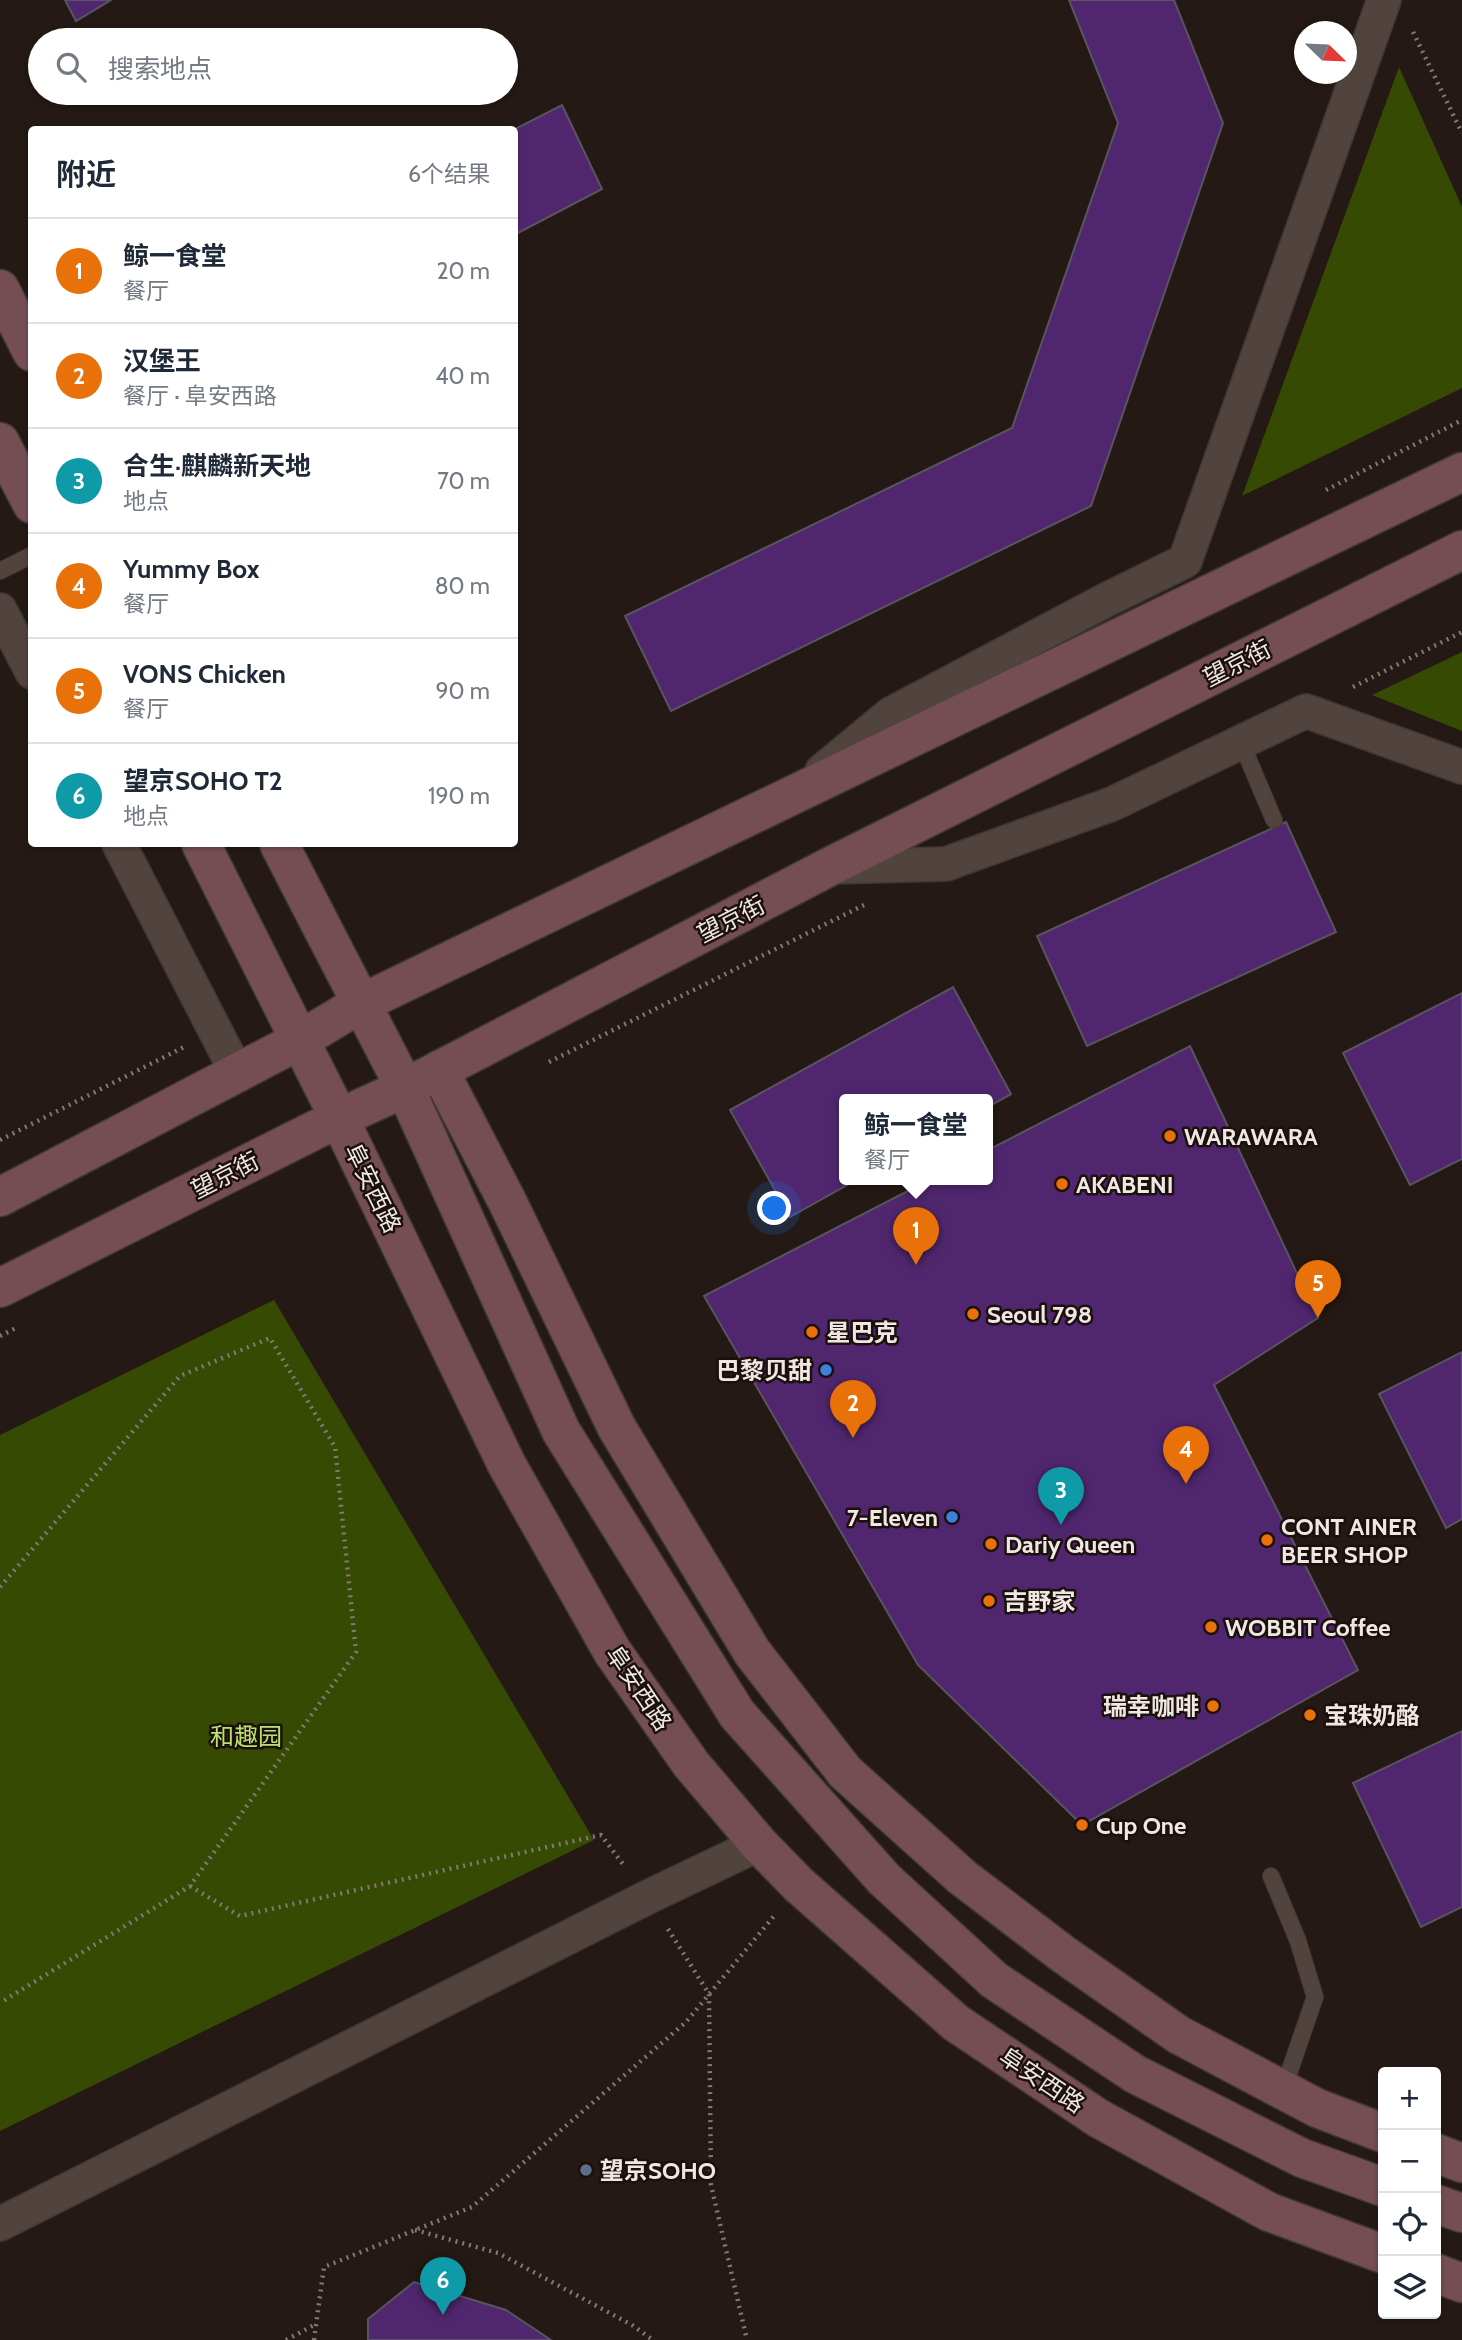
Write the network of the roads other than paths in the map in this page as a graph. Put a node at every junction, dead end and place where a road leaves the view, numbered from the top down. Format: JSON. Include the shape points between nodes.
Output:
{"nodes":[{"id":1,"x":1384,"y":0,"type":"edge"},
{"id":2,"x":0,"y":289,"type":"edge"},
{"id":3,"x":28,"y":344,"type":"edge"},
{"id":4,"x":0,"y":442,"type":"edge"},
{"id":5,"x":1462,"y":472,"type":"edge"},
{"id":6,"x":28,"y":496,"type":"edge"},
{"id":7,"x":1462,"y":550,"type":"edge"},
{"id":8,"x":28,"y":557,"type":"edge"},
{"id":9,"x":0,"y":571,"type":"edge"},
{"id":10,"x":0,"y":610,"type":"edge"},
{"id":11,"x":28,"y":663,"type":"edge"},
{"id":12,"x":1241,"y":742,"type":"junction"},
{"id":13,"x":1462,"y":767,"type":"edge"},
{"id":14,"x":797,"y":793,"type":"junction"},
{"id":15,"x":1274,"y":820,"type":"dead end"},
{"id":16,"x":121,"y":847,"type":"edge"},
{"id":17,"x":203,"y":847,"type":"edge"},
{"id":18,"x":281,"y":847,"type":"edge"},
{"id":19,"x":829,"y":867,"type":"junction"},
{"id":20,"x":360,"y":1004,"type":"junction"},
{"id":21,"x":300,"y":1040,"type":"junction"},
{"id":22,"x":439,"y":1070,"type":"junction"},
{"id":23,"x":237,"y":1073,"type":"junction"},
{"id":24,"x":405,"y":1088,"type":"junction"},
{"id":25,"x":339,"y":1118,"type":"junction"},
{"id":26,"x":0,"y":1197,"type":"edge"},
{"id":27,"x":0,"y":1288,"type":"edge"},
{"id":28,"x":759,"y":1844,"type":"junction"},
{"id":29,"x":1271,"y":1876,"type":"dead end"},
{"id":30,"x":1283,"y":2090,"type":"junction"},
{"id":31,"x":1378,"y":2131,"type":"edge"},
{"id":32,"x":1441,"y":2155,"type":"edge"},
{"id":33,"x":1462,"y":2163,"type":"edge"},
{"id":34,"x":1378,"y":2185,"type":"edge"},
{"id":35,"x":1441,"y":2206,"type":"edge"},
{"id":36,"x":1462,"y":2213,"type":"edge"},
{"id":37,"x":0,"y":2224,"type":"edge"},
{"id":38,"x":1378,"y":2252,"type":"edge"},
{"id":39,"x":1441,"y":2275,"type":"edge"},
{"id":40,"x":1462,"y":2283,"type":"edge"}],
"edges":[{"from":1,"to":14,"type":"street","via":[[1185,561],[891,714]]},
{"from":2,"to":3,"type":"main road"},
{"from":4,"to":6,"type":"main road"},
{"from":5,"to":14,"type":"main road"},
{"from":7,"to":19,"type":"main road","name":"望京街"},
{"from":8,"to":9,"type":"lane"},
{"from":10,"to":11,"type":"street"},
{"from":12,"to":13,"type":"street","via":[[1306,711]]},
{"from":12,"to":15,"type":"lane"},
{"from":12,"to":19,"type":"street","via":[[1112,804],[946,864]]},
{"from":14,"to":20,"type":"main road"},
{"from":16,"to":23,"type":"street"},
{"from":17,"to":21,"type":"main road","name":"阜安西路"},
{"from":18,"to":20,"type":"main road"},
{"from":19,"to":22,"type":"main road","name":"望京街"},
{"from":20,"to":21,"type":"main road"},
{"from":20,"to":24,"type":"main road"},
{"from":21,"to":23,"type":"main road"},
{"from":21,"to":25,"type":"main road","name":"阜安西路"},
{"from":22,"to":24,"type":"main road","name":"望京街"},
{"from":22,"to":30,"type":"main road","via":[[617,1428],[752,1652],[845,1772],[962,1878],[1063,1954],[1179,2035]]},
{"from":23,"to":26,"type":"main road"},
{"from":24,"to":25,"type":"main road","name":"望京街"},
{"from":24,"to":34,"type":"main road","via":[[561,1431],[737,1714],[884,1879],[994,1980],[1135,2074],[1302,2158]]},
{"from":25,"to":27,"type":"main road","name":"望京街"},
{"from":25,"to":28,"type":"main road","name":"阜安西路","via":[[507,1465],[612,1651],[691,1764]]},
{"from":28,"to":37,"type":"street"},
{"from":28,"to":38,"type":"main road","name":"阜安西路","via":[[799,1885],[956,2022],[1098,2118],[1269,2212]]},
{"from":29,"to":30,"type":"lane","via":[[1315,1997]]},
{"from":30,"to":31,"type":"main road"},
{"from":32,"to":33,"type":"main road"},
{"from":35,"to":36,"type":"main road"},
{"from":39,"to":40,"type":"main road"}]}
